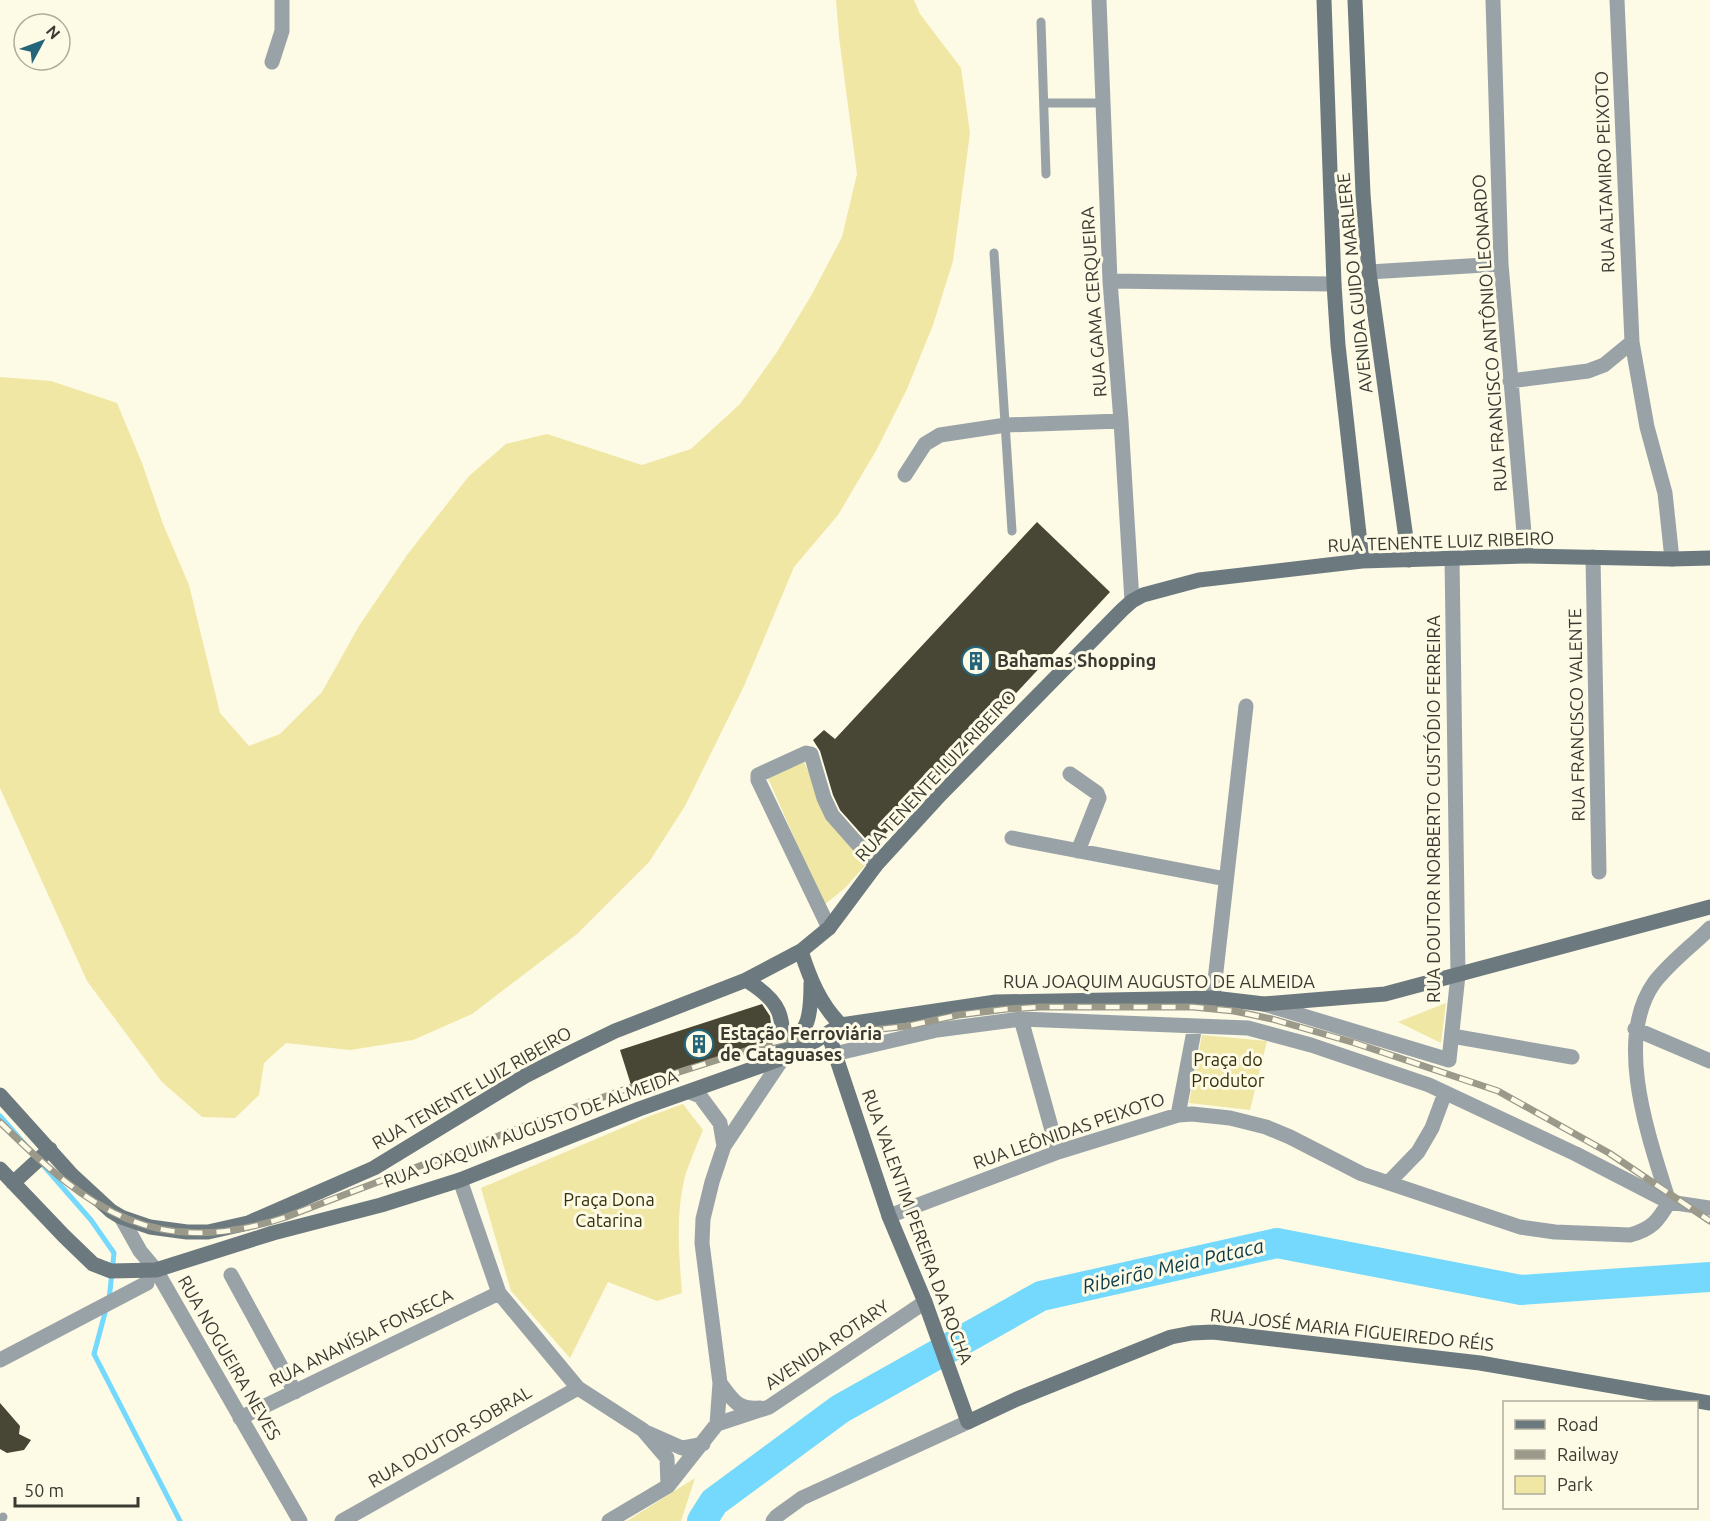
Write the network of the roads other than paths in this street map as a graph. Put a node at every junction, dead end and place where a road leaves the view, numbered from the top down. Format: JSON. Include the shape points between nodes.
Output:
{"nodes":[{"id":1,"x":282,"y":0,"type":"edge"},
{"id":2,"x":1099,"y":0,"type":"edge"},
{"id":3,"x":1324,"y":0,"type":"edge"},
{"id":4,"x":1355,"y":0,"type":"edge"},
{"id":5,"x":1493,"y":0,"type":"edge"},
{"id":6,"x":1617,"y":0,"type":"edge"},
{"id":7,"x":1041,"y":22,"type":"dead end"},
{"id":8,"x":272,"y":62,"type":"dead end"},
{"id":9,"x":1045,"y":103,"type":"junction"},
{"id":10,"x":1103,"y":103,"type":"junction"},
{"id":11,"x":1046,"y":174,"type":"dead end"},
{"id":12,"x":994,"y":253,"type":"dead end"},
{"id":13,"x":1501,"y":264,"type":"junction"},
{"id":14,"x":1370,"y":272,"type":"junction"},
{"id":15,"x":1110,"y":282,"type":"junction"},
{"id":16,"x":1334,"y":284,"type":"junction"},
{"id":17,"x":1632,"y":342,"type":"junction"},
{"id":18,"x":1510,"y":381,"type":"junction"},
{"id":19,"x":1122,"y":421,"type":"junction"},
{"id":20,"x":1006,"y":425,"type":"junction"},
{"id":21,"x":905,"y":475,"type":"dead end"},
{"id":22,"x":1012,"y":531,"type":"dead end"},
{"id":23,"x":1526,"y":555,"type":"junction"},
{"id":24,"x":1452,"y":557,"type":"junction"},
{"id":25,"x":1593,"y":557,"type":"junction"},
{"id":26,"x":1710,"y":558,"type":"edge"},
{"id":27,"x":1409,"y":560,"type":"junction"},
{"id":28,"x":1672,"y":560,"type":"junction"},
{"id":29,"x":1362,"y":561,"type":"junction"},
{"id":30,"x":1132,"y":601,"type":"junction"},
{"id":31,"x":1246,"y":706,"type":"dead end"},
{"id":32,"x":1070,"y":774,"type":"dead end"},
{"id":33,"x":1012,"y":838,"type":"dead end"},
{"id":34,"x":1078,"y":851,"type":"junction"},
{"id":35,"x":876,"y":865,"type":"junction"},
{"id":36,"x":1599,"y":872,"type":"dead end"},
{"id":37,"x":1226,"y":879,"type":"junction"},
{"id":38,"x":1710,"y":907,"type":"edge"},
{"id":39,"x":829,"y":928,"type":"junction"},
{"id":40,"x":1708,"y":931,"type":"edge"},
{"id":41,"x":801,"y":951,"type":"junction"},
{"id":42,"x":1458,"y":975,"type":"junction"},
{"id":43,"x":746,"y":980,"type":"junction"},
{"id":44,"x":811,"y":982,"type":"junction"},
{"id":45,"x":1213,"y":998,"type":"junction"},
{"id":46,"x":1264,"y":1004,"type":"junction"},
{"id":47,"x":1021,"y":1019,"type":"junction"},
{"id":48,"x":1195,"y":1026,"type":"junction"},
{"id":49,"x":1635,"y":1029,"type":"junction"},
{"id":50,"x":1452,"y":1036,"type":"junction"},
{"id":51,"x":834,"y":1040,"type":"junction"},
{"id":52,"x":1572,"y":1057,"type":"dead end"},
{"id":53,"x":783,"y":1058,"type":"junction"},
{"id":54,"x":1710,"y":1061,"type":"edge"},
{"id":55,"x":690,"y":1092,"type":"junction"},
{"id":56,"x":1445,"y":1093,"type":"junction"},
{"id":57,"x":0,"y":1095,"type":"edge"},
{"id":58,"x":1178,"y":1115,"type":"junction"},
{"id":59,"x":724,"y":1146,"type":"junction"},
{"id":60,"x":50,"y":1149,"type":"junction"},
{"id":61,"x":1058,"y":1152,"type":"junction"},
{"id":62,"x":0,"y":1169,"type":"edge"},
{"id":63,"x":460,"y":1180,"type":"junction"},
{"id":64,"x":13,"y":1183,"type":"junction"},
{"id":65,"x":1388,"y":1183,"type":"junction"},
{"id":66,"x":1669,"y":1202,"type":"junction"},
{"id":67,"x":1710,"y":1208,"type":"edge"},
{"id":68,"x":889,"y":1216,"type":"junction"},
{"id":69,"x":121,"y":1217,"type":"junction"},
{"id":70,"x":145,"y":1271,"type":"junction"},
{"id":71,"x":231,"y":1275,"type":"dead end"},
{"id":72,"x":500,"y":1293,"type":"junction"},
{"id":73,"x":925,"y":1302,"type":"junction"},
{"id":74,"x":0,"y":1360,"type":"edge"},
{"id":75,"x":720,"y":1383,"type":"junction"},
{"id":76,"x":578,"y":1388,"type":"junction"},
{"id":77,"x":294,"y":1392,"type":"junction"},
{"id":78,"x":1710,"y":1403,"type":"edge"},
{"id":79,"x":769,"y":1407,"type":"junction"},
{"id":80,"x":240,"y":1418,"type":"junction"},
{"id":81,"x":968,"y":1422,"type":"junction"},
{"id":82,"x":717,"y":1424,"type":"junction"},
{"id":83,"x":643,"y":1430,"type":"junction"},
{"id":84,"x":703,"y":1444,"type":"junction"},
{"id":85,"x":668,"y":1486,"type":"junction"},
{"id":86,"x":300,"y":1521,"type":"edge"},
{"id":87,"x":342,"y":1521,"type":"edge"},
{"id":88,"x":609,"y":1521,"type":"edge"},
{"id":89,"x":773,"y":1521,"type":"edge"}],
"edges":[{"from":1,"to":8,"type":"street","via":[[282,31]]},
{"from":2,"to":10,"type":"street","name":"RUA GAMA CERQUEIRA"},
{"from":3,"to":16,"type":"main road","name":"AVENIDA GUIDO MARLIERE"},
{"from":4,"to":14,"type":"main road","name":"AVENIDA GUIDO MARLIERE"},
{"from":5,"to":13,"type":"street","name":"RUA FRANCISCO ANTÔNIO LEONARDO"},
{"from":6,"to":17,"type":"street","name":"RUA ALTAMIRO PEIXOTO"},
{"from":7,"to":9,"type":"lane"},
{"from":9,"to":10,"type":"lane"},
{"from":9,"to":11,"type":"lane"},
{"from":10,"to":15,"type":"street","name":"RUA GAMA CERQUEIRA"},
{"from":12,"to":20,"type":"lane"},
{"from":13,"to":14,"type":"street"},
{"from":13,"to":18,"type":"street","name":"RUA FRANCISCO ANTÔNIO LEONARDO"},
{"from":14,"to":27,"type":"main road","name":"AVENIDA GUIDO MARLIERE"},
{"from":15,"to":16,"type":"street"},
{"from":15,"to":19,"type":"street","name":"RUA GAMA CERQUEIRA"},
{"from":16,"to":29,"type":"main road","name":"AVENIDA GUIDO MARLIERE"},
{"from":17,"to":18,"type":"street","via":[[1604,365],[1588,371]]},
{"from":17,"to":28,"type":"street","name":"RUA ALTAMIRO PEIXOTO","via":[[1647,427],[1665,493]]},
{"from":18,"to":23,"type":"street","name":"RUA FRANCISCO ANTÔNIO LEONARDO"},
{"from":19,"to":20,"type":"street"},
{"from":19,"to":30,"type":"street","name":"RUA GAMA CERQUEIRA"},
{"from":20,"to":21,"type":"street","via":[[933,438]]},
{"from":20,"to":22,"type":"lane"},
{"from":23,"to":24,"type":"main road","name":"RUA TENENTE LUIZ RIBEIRO"},
{"from":23,"to":25,"type":"main road","name":"RUA TENENTE LUIZ RIBEIRO"},
{"from":24,"to":27,"type":"main road","name":"RUA TENENTE LUIZ RIBEIRO"},
{"from":24,"to":42,"type":"street","name":"RUA DOUTOR NORBERTO CUSTÓDIO FERREIRA"},
{"from":25,"to":28,"type":"main road","name":"RUA TENENTE LUIZ RIBEIRO"},
{"from":25,"to":36,"type":"street","name":"RUA FRANCISCO VALENTE"},
{"from":26,"to":28,"type":"main road","name":"RUA TENENTE LUIZ RIBEIRO"},
{"from":27,"to":29,"type":"main road","name":"RUA TENENTE LUIZ RIBEIRO"},
{"from":29,"to":30,"type":"main road","name":"RUA TENENTE LUIZ RIBEIRO","via":[[1199,580]]},
{"from":30,"to":35,"type":"main road","name":"RUA TENENTE LUIZ RIBEIRO"},
{"from":31,"to":37,"type":"street"},
{"from":32,"to":34,"type":"street","via":[[1099,798]]},
{"from":33,"to":34,"type":"street"},
{"from":34,"to":37,"type":"street"},
{"from":35,"to":39,"type":"main road","name":"RUA TENENTE LUIZ RIBEIRO"},
{"from":35,"to":39,"type":"street","via":[[832,815],[811,754],[758,775]]},
{"from":37,"to":45,"type":"street"},
{"from":38,"to":42,"type":"main road","name":"RUA JOAQUIM AUGUSTO DE ALMEIDA"},
{"from":39,"to":41,"type":"main road","name":"RUA TENENTE LUIZ RIBEIRO"},
{"from":40,"to":49,"type":"street","via":[[1654,983]]},
{"from":41,"to":43,"type":"main road","name":"RUA TENENTE LUIZ RIBEIRO"},
{"from":41,"to":44,"type":"main road"},
{"from":42,"to":46,"type":"main road","name":"RUA JOAQUIM AUGUSTO DE ALMEIDA","via":[[1385,994]]},
{"from":42,"to":50,"type":"street","name":"RUA DOUTOR NORBERTO CUSTÓDIO FERREIRA"},
{"from":43,"to":53,"type":"main road","via":[[765,992],[777,1006],[782,1022]]},
{"from":43,"to":69,"type":"main road","name":"RUA TENENTE LUIZ RIBEIRO","via":[[615,1030],[525,1076],[374,1168],[248,1223],[208,1232],[187,1232],[150,1227]]},
{"from":44,"to":51,"type":"main road","name":"RUA VALENTIM PEREIRA DA ROCHA","via":[[832,1016]]},
{"from":44,"to":53,"type":"main road","via":[[811,1011],[806,1027]]},
{"from":45,"to":46,"type":"main road","name":"RUA JOAQUIM AUGUSTO DE ALMEIDA"},
{"from":45,"to":51,"type":"main road","name":"RUA JOAQUIM AUGUSTO DE ALMEIDA","via":[[996,1002]]},
{"from":46,"to":50,"type":"street","name":"RUA DOUTOR NORBERTO CUSTÓDIO FERREIRA","via":[[1449,1060]]},
{"from":47,"to":48,"type":"street"},
{"from":47,"to":51,"type":"street"},
{"from":47,"to":61,"type":"street"},
{"from":48,"to":56,"type":"street","via":[[1248,1028],[1311,1045]]},
{"from":48,"to":58,"type":"street","name":"RUA LEÔNIDAS PEIXOTO"},
{"from":49,"to":54,"type":"street"},
{"from":49,"to":66,"type":"street","via":[[1638,1095]]},
{"from":50,"to":52,"type":"street"},
{"from":51,"to":53,"type":"main road","name":"RUA JOAQUIM AUGUSTO DE ALMEIDA"},
{"from":51,"to":68,"type":"main road","name":"RUA VALENTIM PEREIRA DA ROCHA"},
{"from":53,"to":55,"type":"main road","name":"RUA JOAQUIM AUGUSTO DE ALMEIDA"},
{"from":53,"to":59,"type":"street"},
{"from":55,"to":59,"type":"street","via":[[700,1096],[720,1123]]},
{"from":55,"to":63,"type":"main road","name":"RUA JOAQUIM AUGUSTO DE ALMEIDA"},
{"from":56,"to":65,"type":"street","via":[[1418,1152]]},
{"from":56,"to":66,"type":"street"},
{"from":57,"to":60,"type":"main road","name":"RUA TENENTE LUIZ RIBEIRO"},
{"from":58,"to":61,"type":"street","name":"RUA LEÔNIDAS PEIXOTO"},
{"from":58,"to":65,"type":"street","via":[[1230,1118],[1266,1127]]},
{"from":59,"to":75,"type":"street","via":[[705,1209],[702,1243]]},
{"from":60,"to":64,"type":"main road"},
{"from":60,"to":69,"type":"main road","name":"RUA TENENTE LUIZ RIBEIRO","via":[[72,1175]]},
{"from":61,"to":68,"type":"street","name":"RUA LEÔNIDAS PEIXOTO"},
{"from":62,"to":64,"type":"main road"},
{"from":63,"to":70,"type":"main road","name":"RUA JOAQUIM AUGUSTO DE ALMEIDA"},
{"from":63,"to":72,"type":"street"},
{"from":64,"to":70,"type":"main road","via":[[93,1264],[111,1271]]},
{"from":65,"to":66,"type":"street","via":[[1520,1227],[1555,1232],[1642,1232],[1657,1222]]},
{"from":66,"to":67,"type":"street"},
{"from":68,"to":73,"type":"main road","name":"RUA VALENTIM PEREIRA DA ROCHA"},
{"from":69,"to":70,"type":"street","name":"RUA NOGUEIRA NEVES","via":[[140,1251]]},
{"from":70,"to":74,"type":"street","via":[[147,1283]]},
{"from":70,"to":80,"type":"street","name":"RUA NOGUEIRA NEVES"},
{"from":71,"to":77,"type":"street"},
{"from":72,"to":76,"type":"street"},
{"from":72,"to":77,"type":"street","name":"RUA ANANÍSIA FONSECA"},
{"from":73,"to":79,"type":"street","name":"AVENIDA ROTARY"},
{"from":73,"to":81,"type":"main road","name":"RUA VALENTIM PEREIRA DA ROCHA"},
{"from":75,"to":79,"type":"street","via":[[740,1406]]},
{"from":75,"to":82,"type":"street"},
{"from":76,"to":83,"type":"street"},
{"from":76,"to":87,"type":"street","name":"RUA DOUTOR SOBRAL"},
{"from":77,"to":80,"type":"street","name":"RUA ANANÍSIA FONSECA"},
{"from":78,"to":81,"type":"main road","name":"RUA JOSÉ MARIA FIGUEIREDO RÉIS","via":[[1480,1363],[1212,1332],[1171,1337]]},
{"from":79,"to":82,"type":"street","name":"AVENIDA ROTARY"},
{"from":80,"to":86,"type":"street","name":"RUA NOGUEIRA NEVES"},
{"from":81,"to":89,"type":"street","via":[[802,1498]]},
{"from":82,"to":84,"type":"street"},
{"from":83,"to":84,"type":"street","via":[[682,1448]]},
{"from":83,"to":85,"type":"street","via":[[667,1458]]},
{"from":84,"to":85,"type":"street"},
{"from":85,"to":88,"type":"street"}]}
